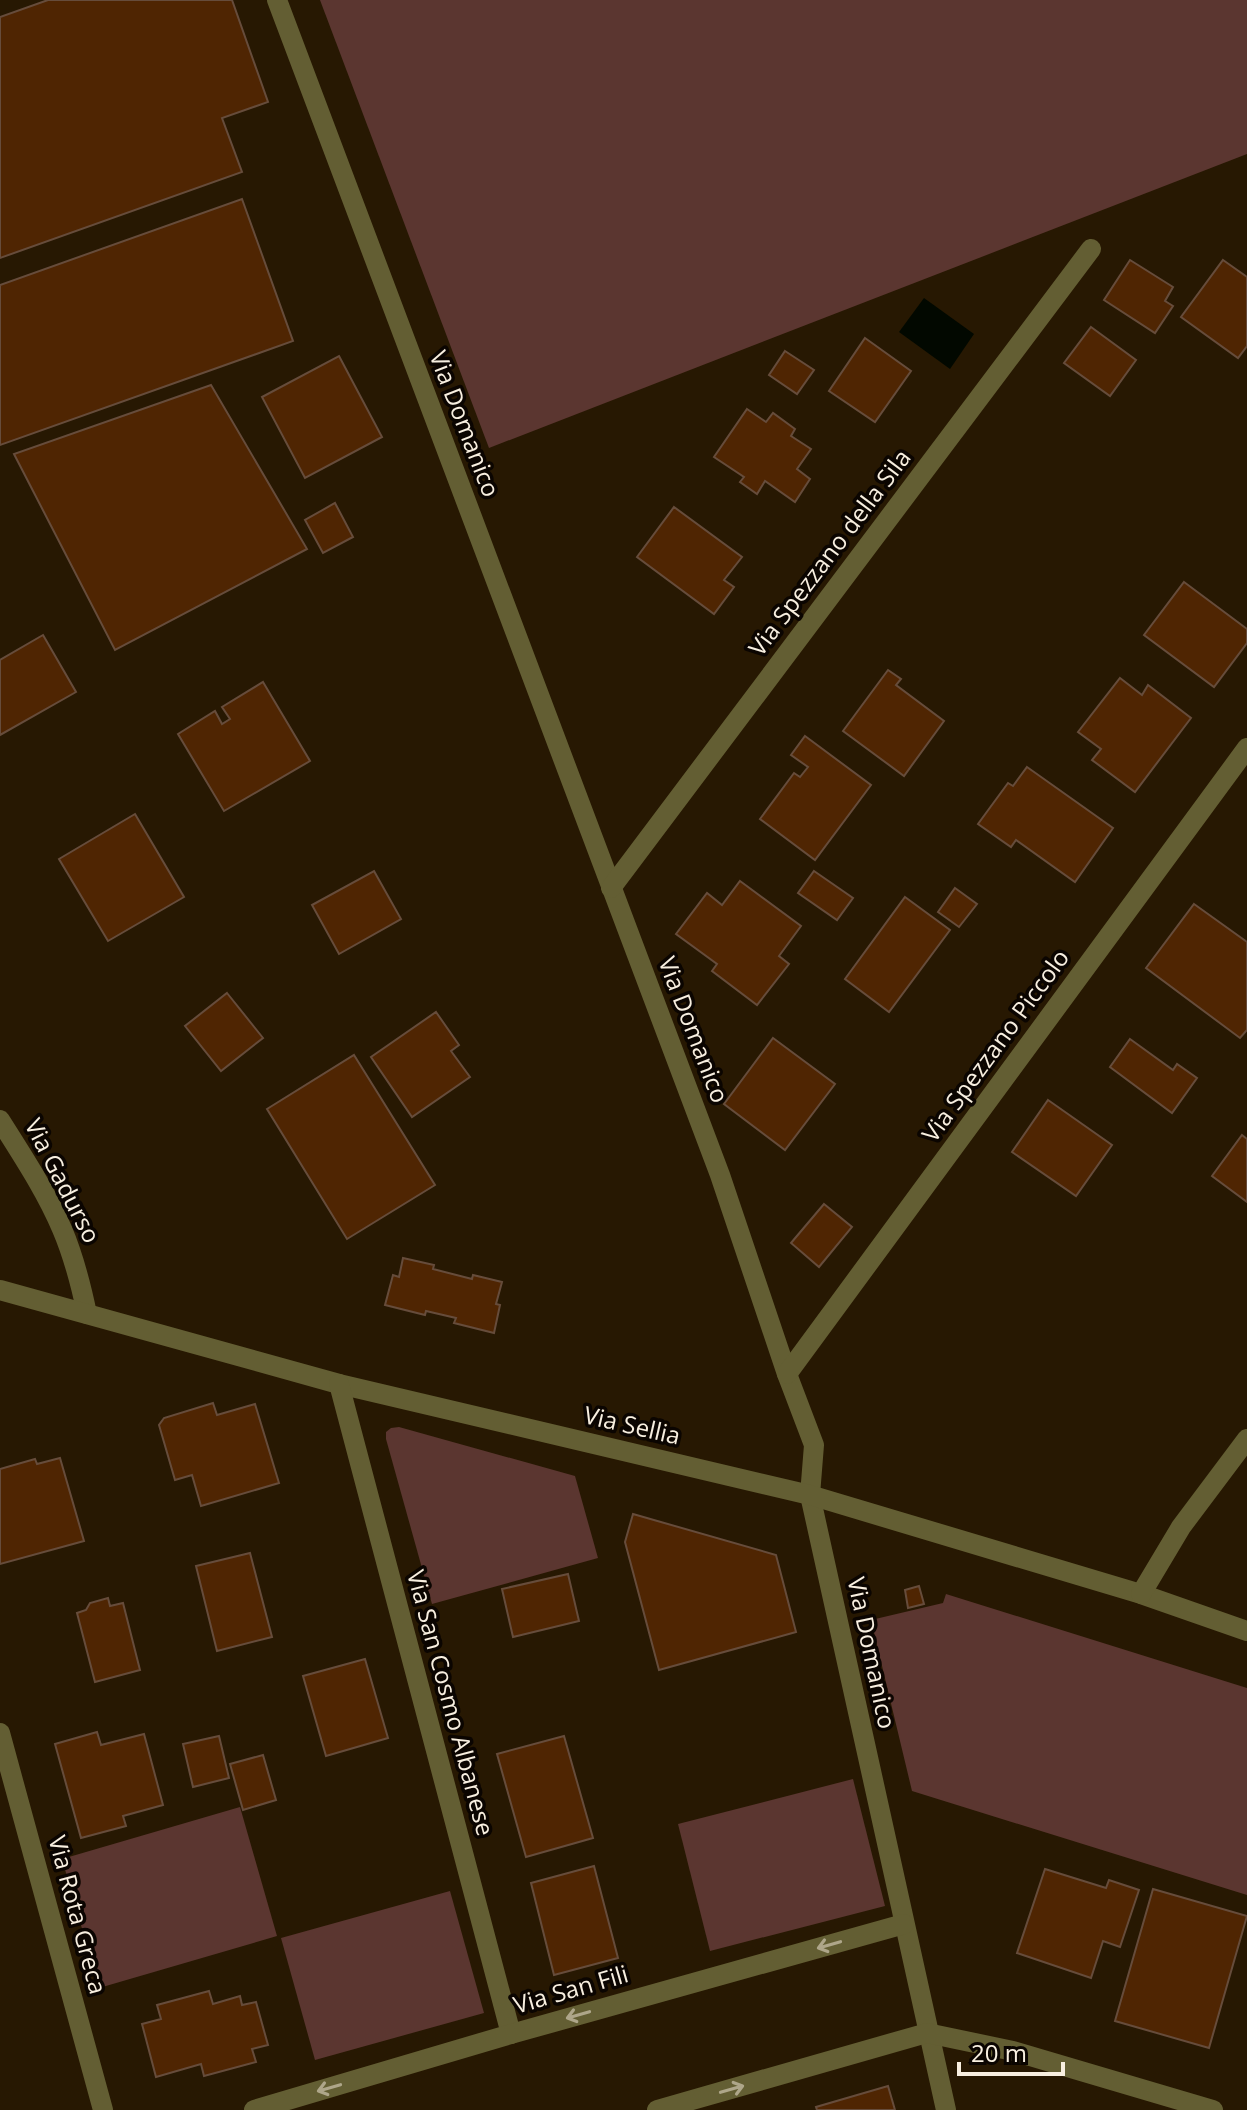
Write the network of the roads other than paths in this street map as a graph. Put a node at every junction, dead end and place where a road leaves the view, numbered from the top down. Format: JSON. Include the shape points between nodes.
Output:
{"nodes":[{"id":1,"x":277,"y":0,"type":"edge"},
{"id":2,"x":1091,"y":249,"type":"dead end"},
{"id":3,"x":1247,"y":748,"type":"edge"},
{"id":4,"x":611,"y":888,"type":"junction"},
{"id":5,"x":0,"y":1120,"type":"edge"},
{"id":6,"x":0,"y":1290,"type":"edge"},
{"id":7,"x":87,"y":1314,"type":"junction"},
{"id":8,"x":787,"y":1374,"type":"junction"},
{"id":9,"x":339,"y":1384,"type":"junction"},
{"id":10,"x":1247,"y":1439,"type":"edge"},
{"id":11,"x":810,"y":1495,"type":"junction"},
{"id":12,"x":1141,"y":1594,"type":"junction"},
{"id":13,"x":1247,"y":1631,"type":"edge"},
{"id":14,"x":0,"y":1733,"type":"edge"},
{"id":15,"x":904,"y":1924,"type":"junction"},
{"id":16,"x":927,"y":2033,"type":"junction"},
{"id":17,"x":511,"y":2034,"type":"junction"},
{"id":18,"x":103,"y":2110,"type":"edge"},
{"id":19,"x":254,"y":2110,"type":"edge"},
{"id":20,"x":657,"y":2110,"type":"edge"},
{"id":21,"x":946,"y":2110,"type":"edge"},
{"id":22,"x":1213,"y":2110,"type":"edge"}],
"edges":[{"from":1,"to":4,"type":"street","name":"Via Domanico"},
{"from":2,"to":4,"type":"street","name":"Via Spezzano della Sila"},
{"from":3,"to":8,"type":"street","name":"Via Spezzano Piccolo"},
{"from":4,"to":8,"type":"street","name":"Via Domanico","via":[[720,1175]]},
{"from":5,"to":7,"type":"street","name":"Via Gadurso","via":[[62,1228]]},
{"from":6,"to":7,"type":"street","name":"Via Sellia"},
{"from":7,"to":9,"type":"street","name":"Via Sellia"},
{"from":8,"to":11,"type":"street","name":"Via Domanico","via":[[814,1445]]},
{"from":9,"to":11,"type":"street","name":"Via Sellia"},
{"from":9,"to":17,"type":"street","name":"Via San Cosmo Albanese"},
{"from":10,"to":12,"type":"street","via":[[1181,1527]]},
{"from":11,"to":12,"type":"street","name":"Via Sellia"},
{"from":11,"to":15,"type":"street","name":"Via Domanico"},
{"from":12,"to":13,"type":"street","name":"Via Sellia"},
{"from":14,"to":18,"type":"street","name":"Via Rota Greca"},
{"from":15,"to":16,"type":"street","name":"Via Domanico"},
{"from":15,"to":17,"type":"street","name":"Via San Fili","one_way":true},
{"from":20,"to":16,"type":"street","one_way":true},
{"from":16,"to":21,"type":"street","name":"Via Domanico"},
{"from":16,"to":22,"type":"street","via":[[1013,2051]]},
{"from":17,"to":19,"type":"street","name":"Via San Fili","one_way":true}]}
